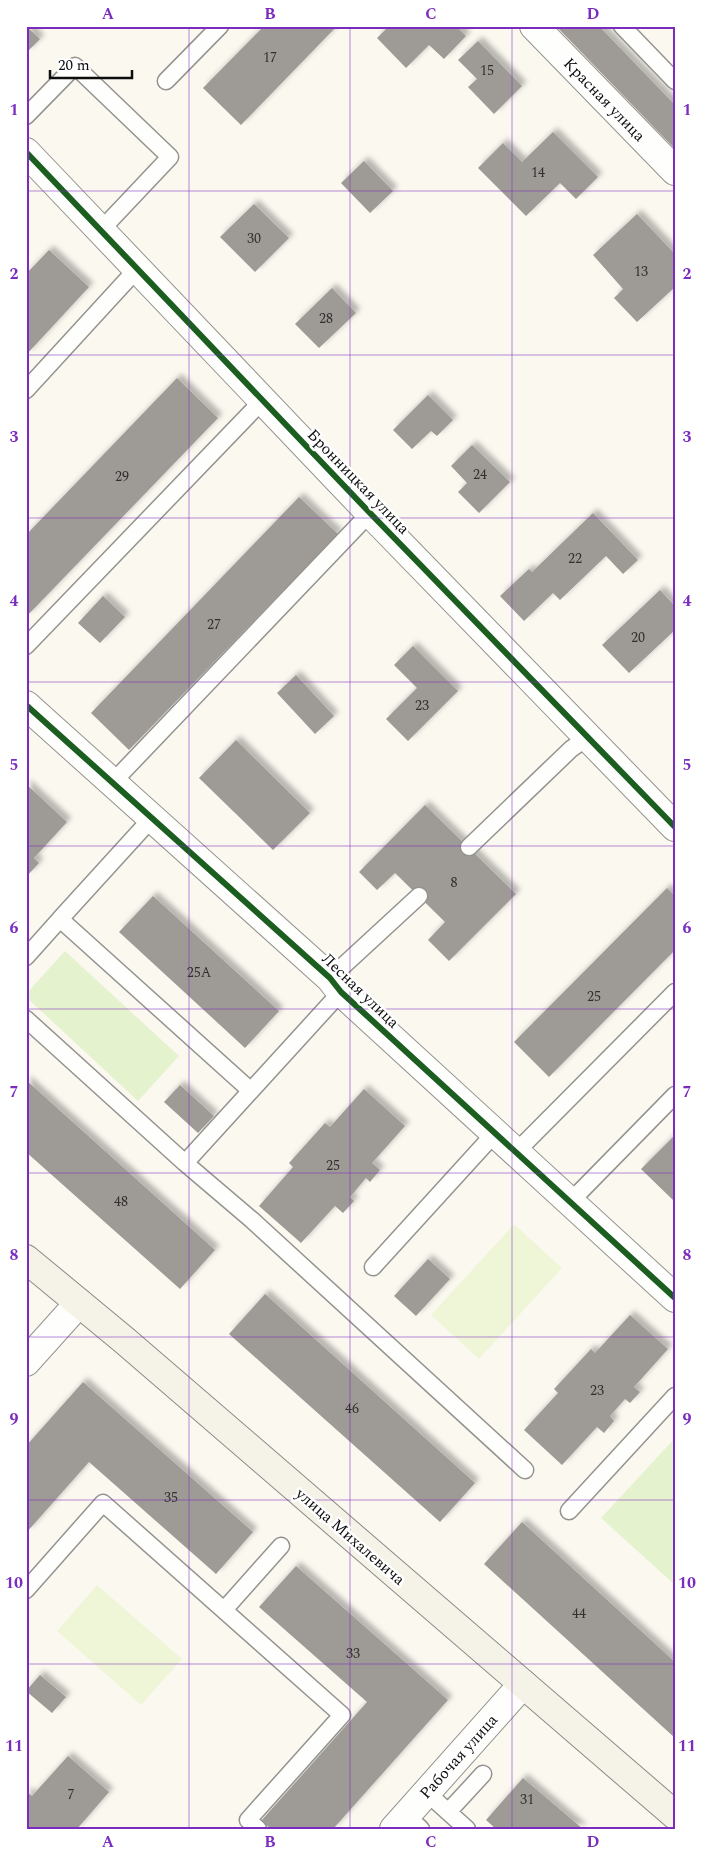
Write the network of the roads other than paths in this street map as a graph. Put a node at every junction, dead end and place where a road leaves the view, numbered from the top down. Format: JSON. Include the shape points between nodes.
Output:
{"nodes":[{"id":1,"x":220,"y":26,"type":"edge"},
{"id":2,"x":534,"y":26,"type":"edge"},
{"id":3,"x":622,"y":26,"type":"edge"},
{"id":4,"x":166,"y":81,"type":"dead end"},
{"id":5,"x":675,"y":81,"type":"edge"},
{"id":6,"x":26,"y":116,"type":"edge"},
{"id":7,"x":26,"y":152,"type":"edge"},
{"id":8,"x":675,"y":171,"type":"edge"},
{"id":9,"x":101,"y":230,"type":"junction"},
{"id":10,"x":137,"y":269,"type":"junction"},
{"id":11,"x":26,"y":390,"type":"edge"},
{"id":12,"x":263,"y":400,"type":"junction"},
{"id":13,"x":370,"y":513,"type":"junction"},
{"id":14,"x":26,"y":646,"type":"edge"},
{"id":15,"x":26,"y":705,"type":"edge"},
{"id":16,"x":588,"y":737,"type":"junction"},
{"id":17,"x":113,"y":782,"type":"junction"},
{"id":18,"x":152,"y":818,"type":"junction"},
{"id":19,"x":675,"y":827,"type":"edge"},
{"id":20,"x":469,"y":847,"type":"dead end"},
{"id":21,"x":419,"y":896,"type":"dead end"},
{"id":22,"x":60,"y":919,"type":"junction"},
{"id":23,"x":26,"y":957,"type":"edge"},
{"id":24,"x":335,"y":985,"type":"junction"},
{"id":25,"x":675,"y":992,"type":"edge"},
{"id":26,"x":26,"y":1020,"type":"edge"},
{"id":27,"x":251,"y":1091,"type":"junction"},
{"id":28,"x":675,"y":1095,"type":"edge"},
{"id":29,"x":495,"y":1133,"type":"junction"},
{"id":30,"x":516,"y":1152,"type":"junction"},
{"id":31,"x":186,"y":1163,"type":"junction"},
{"id":32,"x":570,"y":1202,"type":"junction"},
{"id":33,"x":26,"y":1259,"type":"edge"},
{"id":34,"x":374,"y":1267,"type":"dead end"},
{"id":35,"x":675,"y":1298,"type":"edge"},
{"id":36,"x":79,"y":1303,"type":"junction"},
{"id":37,"x":26,"y":1362,"type":"edge"},
{"id":38,"x":675,"y":1396,"type":"edge"},
{"id":39,"x":524,"y":1470,"type":"dead end"},
{"id":40,"x":570,"y":1511,"type":"dead end"},
{"id":41,"x":280,"y":1546,"type":"dead end"},
{"id":42,"x":26,"y":1590,"type":"edge"},
{"id":43,"x":224,"y":1610,"type":"junction"},
{"id":44,"x":523,"y":1684,"type":"junction"},
{"id":45,"x":483,"y":1774,"type":"dead end"},
{"id":46,"x":426,"y":1792,"type":"junction"},
{"id":47,"x":448,"y":1812,"type":"junction"},
{"id":48,"x":675,"y":1815,"type":"edge"},
{"id":49,"x":407,"y":1824,"type":"edge"},
{"id":50,"x":258,"y":1829,"type":"edge"},
{"id":51,"x":467,"y":1829,"type":"edge"}],
"edges":[{"from":1,"to":4,"type":"lane"},
{"from":2,"to":8,"type":"street","name":"Красная улица"},
{"from":3,"to":5,"type":"lane"},
{"from":6,"to":9,"type":"lane","via":[[74,66],[170,156]]},
{"from":7,"to":9,"type":"street","name":"Бронницкая улица"},
{"from":9,"to":10,"type":"street","name":"Бронницкая улица"},
{"from":10,"to":11,"type":"lane"},
{"from":10,"to":12,"type":"street","name":"Бронницкая улица"},
{"from":12,"to":13,"type":"street","name":"Бронницкая улица"},
{"from":12,"to":14,"type":"lane"},
{"from":13,"to":16,"type":"street","name":"Бронницкая улица"},
{"from":13,"to":17,"type":"lane"},
{"from":15,"to":17,"type":"street","name":"Лесная улица"},
{"from":16,"to":19,"type":"street","name":"Бронницкая улица"},
{"from":16,"to":20,"type":"lane","via":[[571,749]]},
{"from":17,"to":18,"type":"street","name":"Лесная улица"},
{"from":18,"to":22,"type":"lane"},
{"from":18,"to":24,"type":"street","name":"Лесная улица"},
{"from":21,"to":24,"type":"lane"},
{"from":22,"to":23,"type":"lane"},
{"from":22,"to":27,"type":"lane"},
{"from":24,"to":27,"type":"lane"},
{"from":24,"to":29,"type":"street","name":"Лесная улица"},
{"from":25,"to":30,"type":"lane"},
{"from":26,"to":31,"type":"lane"},
{"from":27,"to":31,"type":"lane"},
{"from":28,"to":32,"type":"lane"},
{"from":29,"to":30,"type":"street","name":"Лесная улица"},
{"from":29,"to":34,"type":"lane"},
{"from":30,"to":32,"type":"street","name":"Лесная улица"},
{"from":31,"to":39,"type":"lane"},
{"from":32,"to":35,"type":"street","name":"Лесная улица"},
{"from":33,"to":36,"type":"main road","name":"улица Михалевича"},
{"from":36,"to":37,"type":"street"},
{"from":36,"to":44,"type":"main road","name":"улица Михалевича"},
{"from":38,"to":40,"type":"lane"},
{"from":41,"to":43,"type":"lane"},
{"from":42,"to":43,"type":"lane","via":[[103,1503]]},
{"from":43,"to":50,"type":"lane","via":[[342,1715],[248,1820]]},
{"from":44,"to":46,"type":"street","name":"Рабочая улица"},
{"from":44,"to":48,"type":"main road","name":"улица Михалевича"},
{"from":45,"to":47,"type":"lane"},
{"from":46,"to":47,"type":"lane"},
{"from":46,"to":49,"type":"street","name":"Рабочая улица"},
{"from":47,"to":51,"type":"lane"}]}
